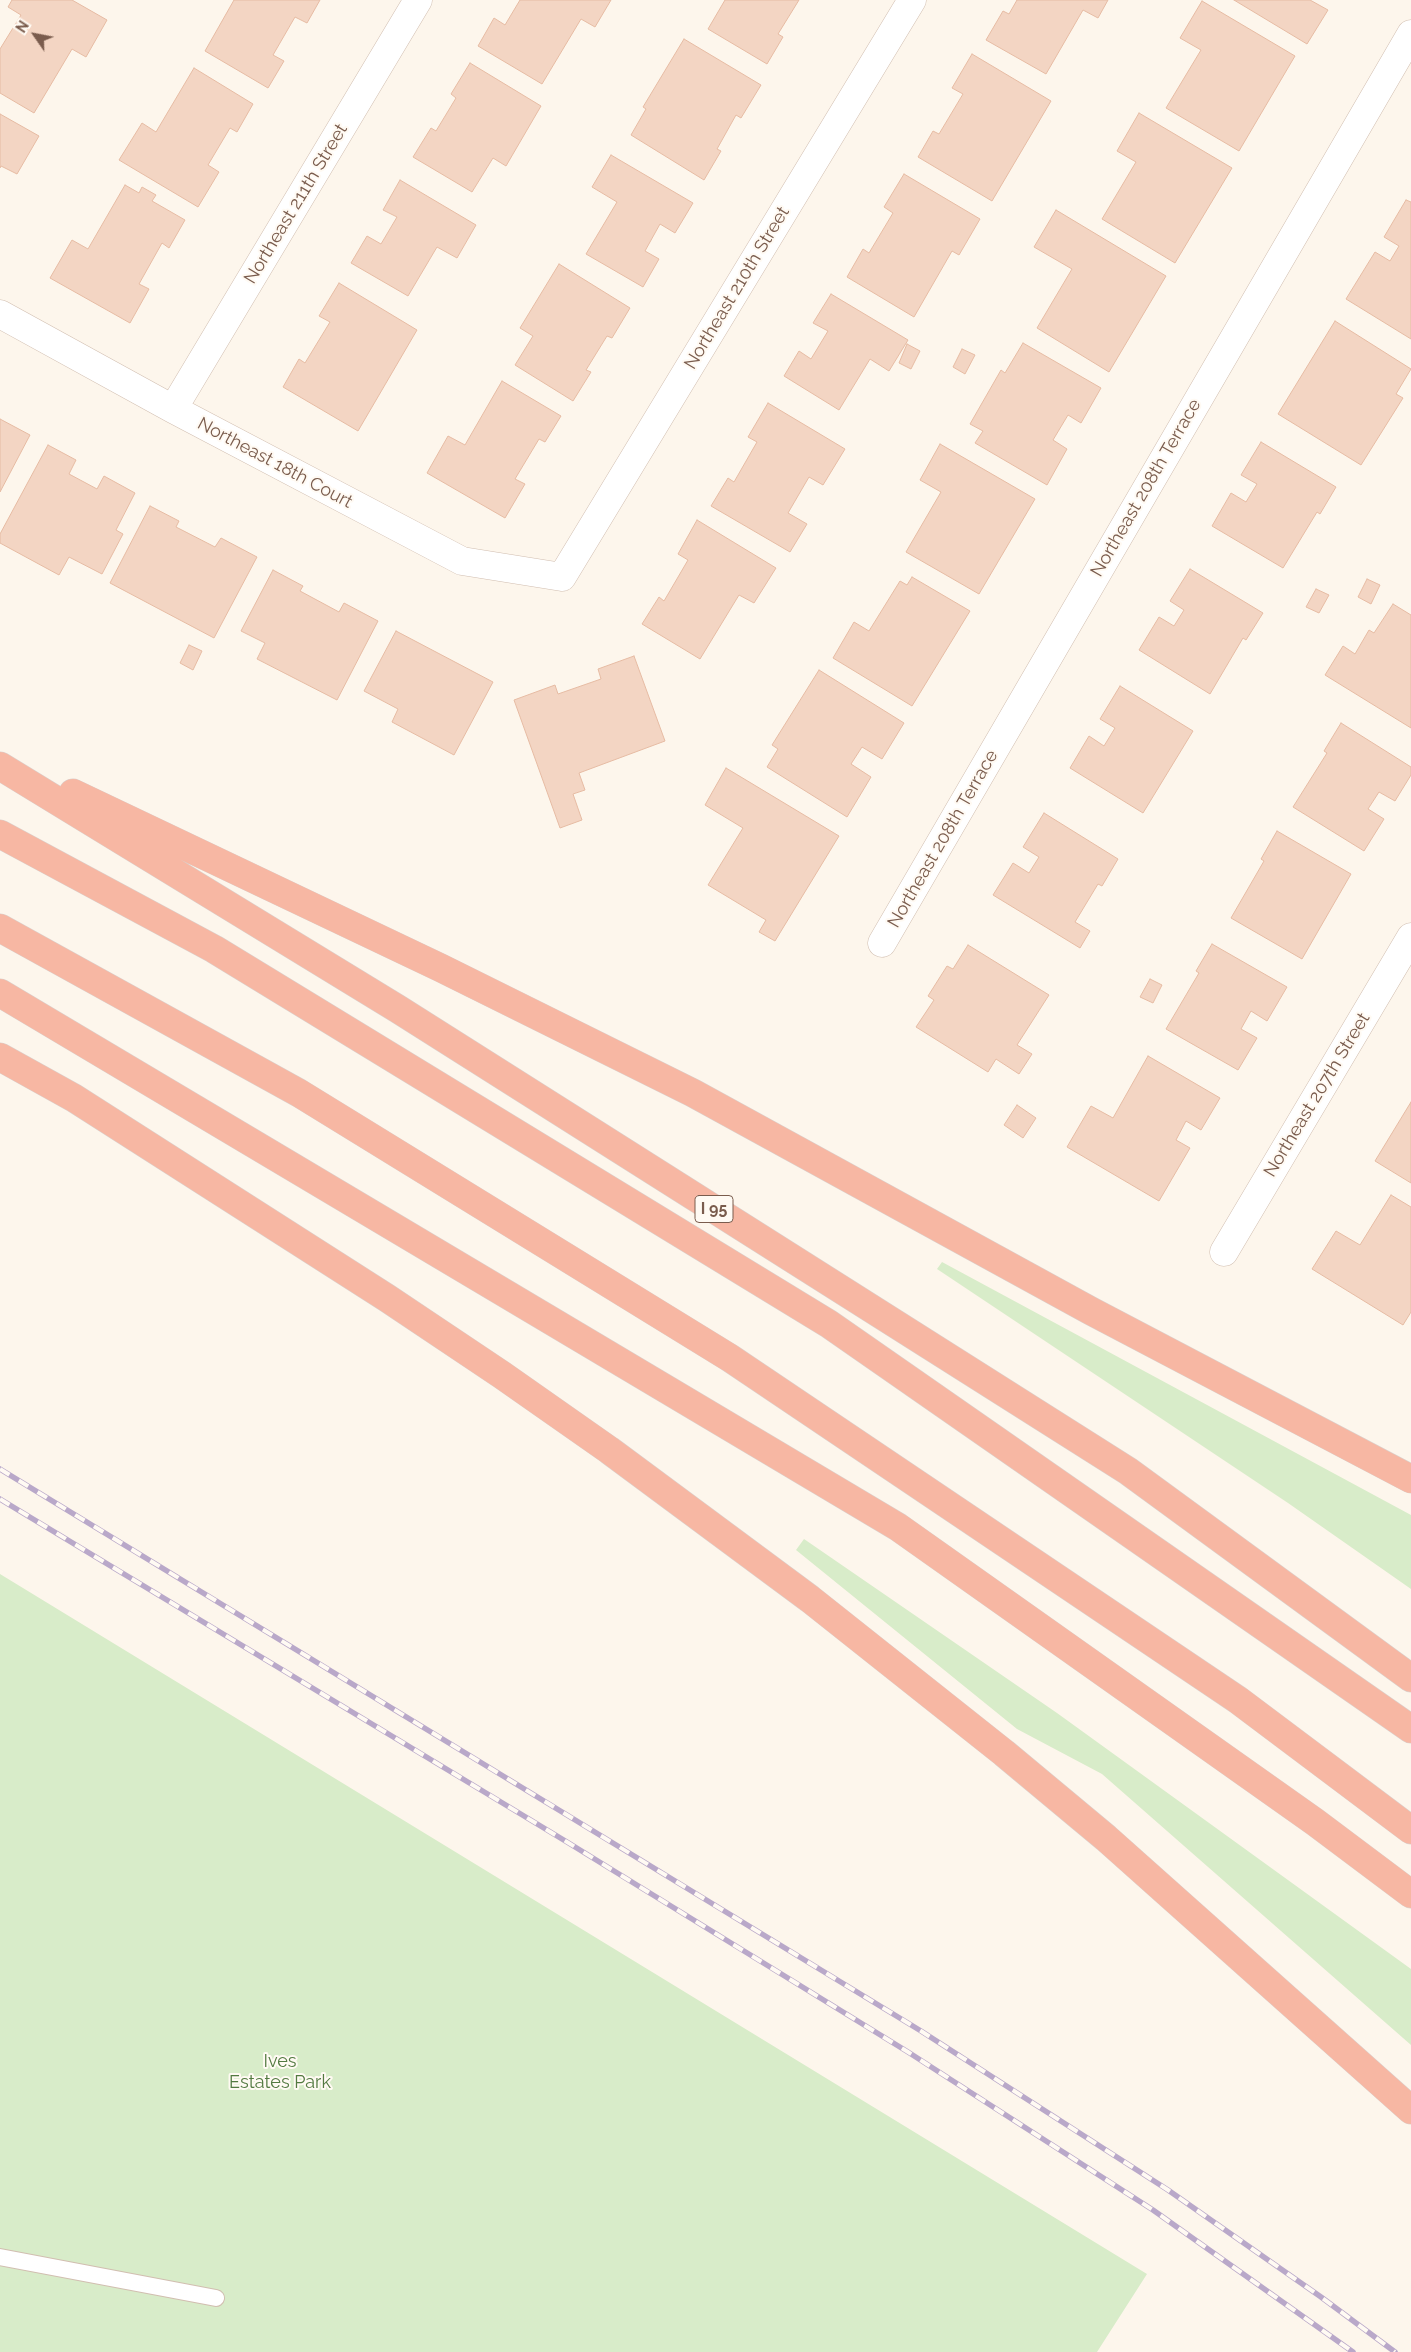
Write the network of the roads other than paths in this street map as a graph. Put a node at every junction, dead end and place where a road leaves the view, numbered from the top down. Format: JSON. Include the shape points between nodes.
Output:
{"nodes":[{"id":1,"x":418,"y":0,"type":"edge"},
{"id":2,"x":912,"y":0,"type":"edge"},
{"id":3,"x":1411,"y":34,"type":"edge"},
{"id":4,"x":0,"y":314,"type":"edge"},
{"id":5,"x":174,"y":409,"type":"junction"},
{"id":6,"x":562,"y":577,"type":"joint"},
{"id":7,"x":0,"y":764,"type":"edge"},
{"id":8,"x":0,"y":834,"type":"edge"},
{"id":9,"x":0,"y":928,"type":"edge"},
{"id":10,"x":1411,"y":937,"type":"edge"},
{"id":11,"x":882,"y":943,"type":"dead end"},
{"id":12,"x":0,"y":993,"type":"edge"},
{"id":13,"x":0,"y":1057,"type":"edge"},
{"id":14,"x":1224,"y":1252,"type":"dead end"},
{"id":15,"x":1411,"y":1479,"type":"edge"},
{"id":16,"x":1411,"y":1678,"type":"edge"},
{"id":17,"x":1411,"y":1729,"type":"edge"},
{"id":18,"x":1411,"y":1830,"type":"edge"},
{"id":19,"x":1411,"y":1894,"type":"edge"},
{"id":20,"x":1411,"y":2110,"type":"edge"},
{"id":21,"x":0,"y":2257,"type":"edge"},
{"id":22,"x":216,"y":2298,"type":"dead end"}],
"edges":[{"from":1,"to":5,"type":"street","name":"Northeast 211th Street"},
{"from":2,"to":6,"type":"street","name":"Northeast 210th Street"},
{"from":3,"to":11,"type":"street","name":"Northeast 208th Terrace"},
{"from":4,"to":5,"type":"street","name":"Northeast 18th Court"},
{"from":5,"to":6,"type":"street","name":"Northeast 18th Court","via":[[462,562]]},
{"from":7,"to":15,"type":"highway","via":[[146,827],[693,1093],[1178,1357]]},
{"from":7,"to":16,"type":"highway","number":"I 95","via":[[398,1009],[1128,1471]]},
{"from":8,"to":17,"type":"highway","via":[[214,949],[828,1324]]},
{"from":9,"to":18,"type":"highway","via":[[299,1092],[730,1358],[1238,1700]]},
{"from":10,"to":14,"type":"street","name":"Northeast 207th Street"},
{"from":12,"to":19,"type":"highway","via":[[898,1527],[1307,1816]]},
{"from":13,"to":20,"type":"highway","via":[[74,1098],[493,1369],[609,1450],[802,1593],[1106,1838]]},
{"from":21,"to":22,"type":"lane"}]}
